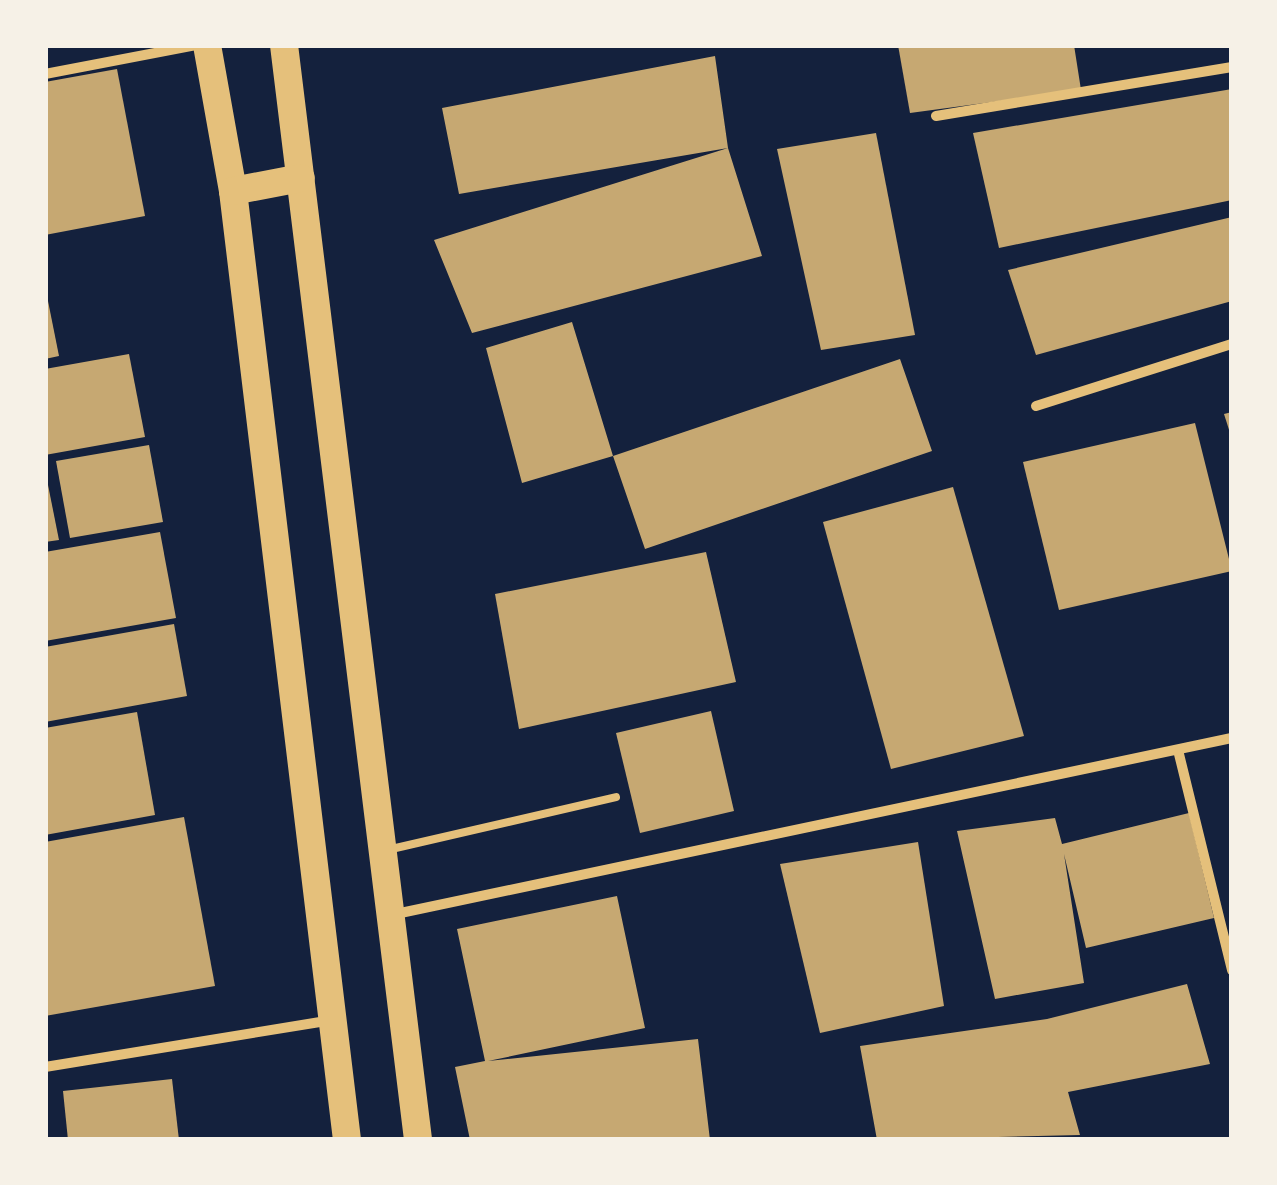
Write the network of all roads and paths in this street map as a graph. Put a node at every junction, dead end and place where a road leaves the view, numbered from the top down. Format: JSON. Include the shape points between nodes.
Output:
{"nodes":[{"id":1,"x":196,"y":45,"type":"edge"},
{"id":2,"x":207,"y":45,"type":"edge"},
{"id":3,"x":284,"y":45,"type":"edge"},
{"id":4,"x":1232,"y":68,"type":"edge"},
{"id":5,"x":45,"y":74,"type":"edge"},
{"id":6,"x":936,"y":116,"type":"dead end"},
{"id":7,"x":301,"y":178,"type":"junction"},
{"id":8,"x":232,"y":191,"type":"junction"},
{"id":9,"x":1232,"y":344,"type":"edge"},
{"id":10,"x":1036,"y":406,"type":"dead end"},
{"id":11,"x":1232,"y":738,"type":"edge"},
{"id":12,"x":1178,"y":750,"type":"junction"},
{"id":13,"x":616,"y":797,"type":"dead end"},
{"id":14,"x":382,"y":851,"type":"junction"},
{"id":15,"x":390,"y":915,"type":"junction"},
{"id":16,"x":1232,"y":970,"type":"edge"},
{"id":17,"x":333,"y":1020,"type":"junction"},
{"id":18,"x":45,"y":1068,"type":"edge"},
{"id":19,"x":347,"y":1140,"type":"edge"},
{"id":20,"x":418,"y":1140,"type":"edge"}],
"edges":[{"from":1,"to":5,"type":"street"},
{"from":2,"to":8,"type":"highway"},
{"from":3,"to":7,"type":"highway"},
{"from":4,"to":6,"type":"street"},
{"from":7,"to":8,"type":"highway"},
{"from":7,"to":14,"type":"highway"},
{"from":8,"to":17,"type":"highway"},
{"from":9,"to":10,"type":"street"},
{"from":11,"to":12,"type":"street"},
{"from":12,"to":15,"type":"street"},
{"from":12,"to":16,"type":"street"},
{"from":13,"to":14,"type":"lane"},
{"from":14,"to":15,"type":"highway"},
{"from":15,"to":20,"type":"highway"},
{"from":17,"to":18,"type":"street"},
{"from":17,"to":19,"type":"highway"}]}
